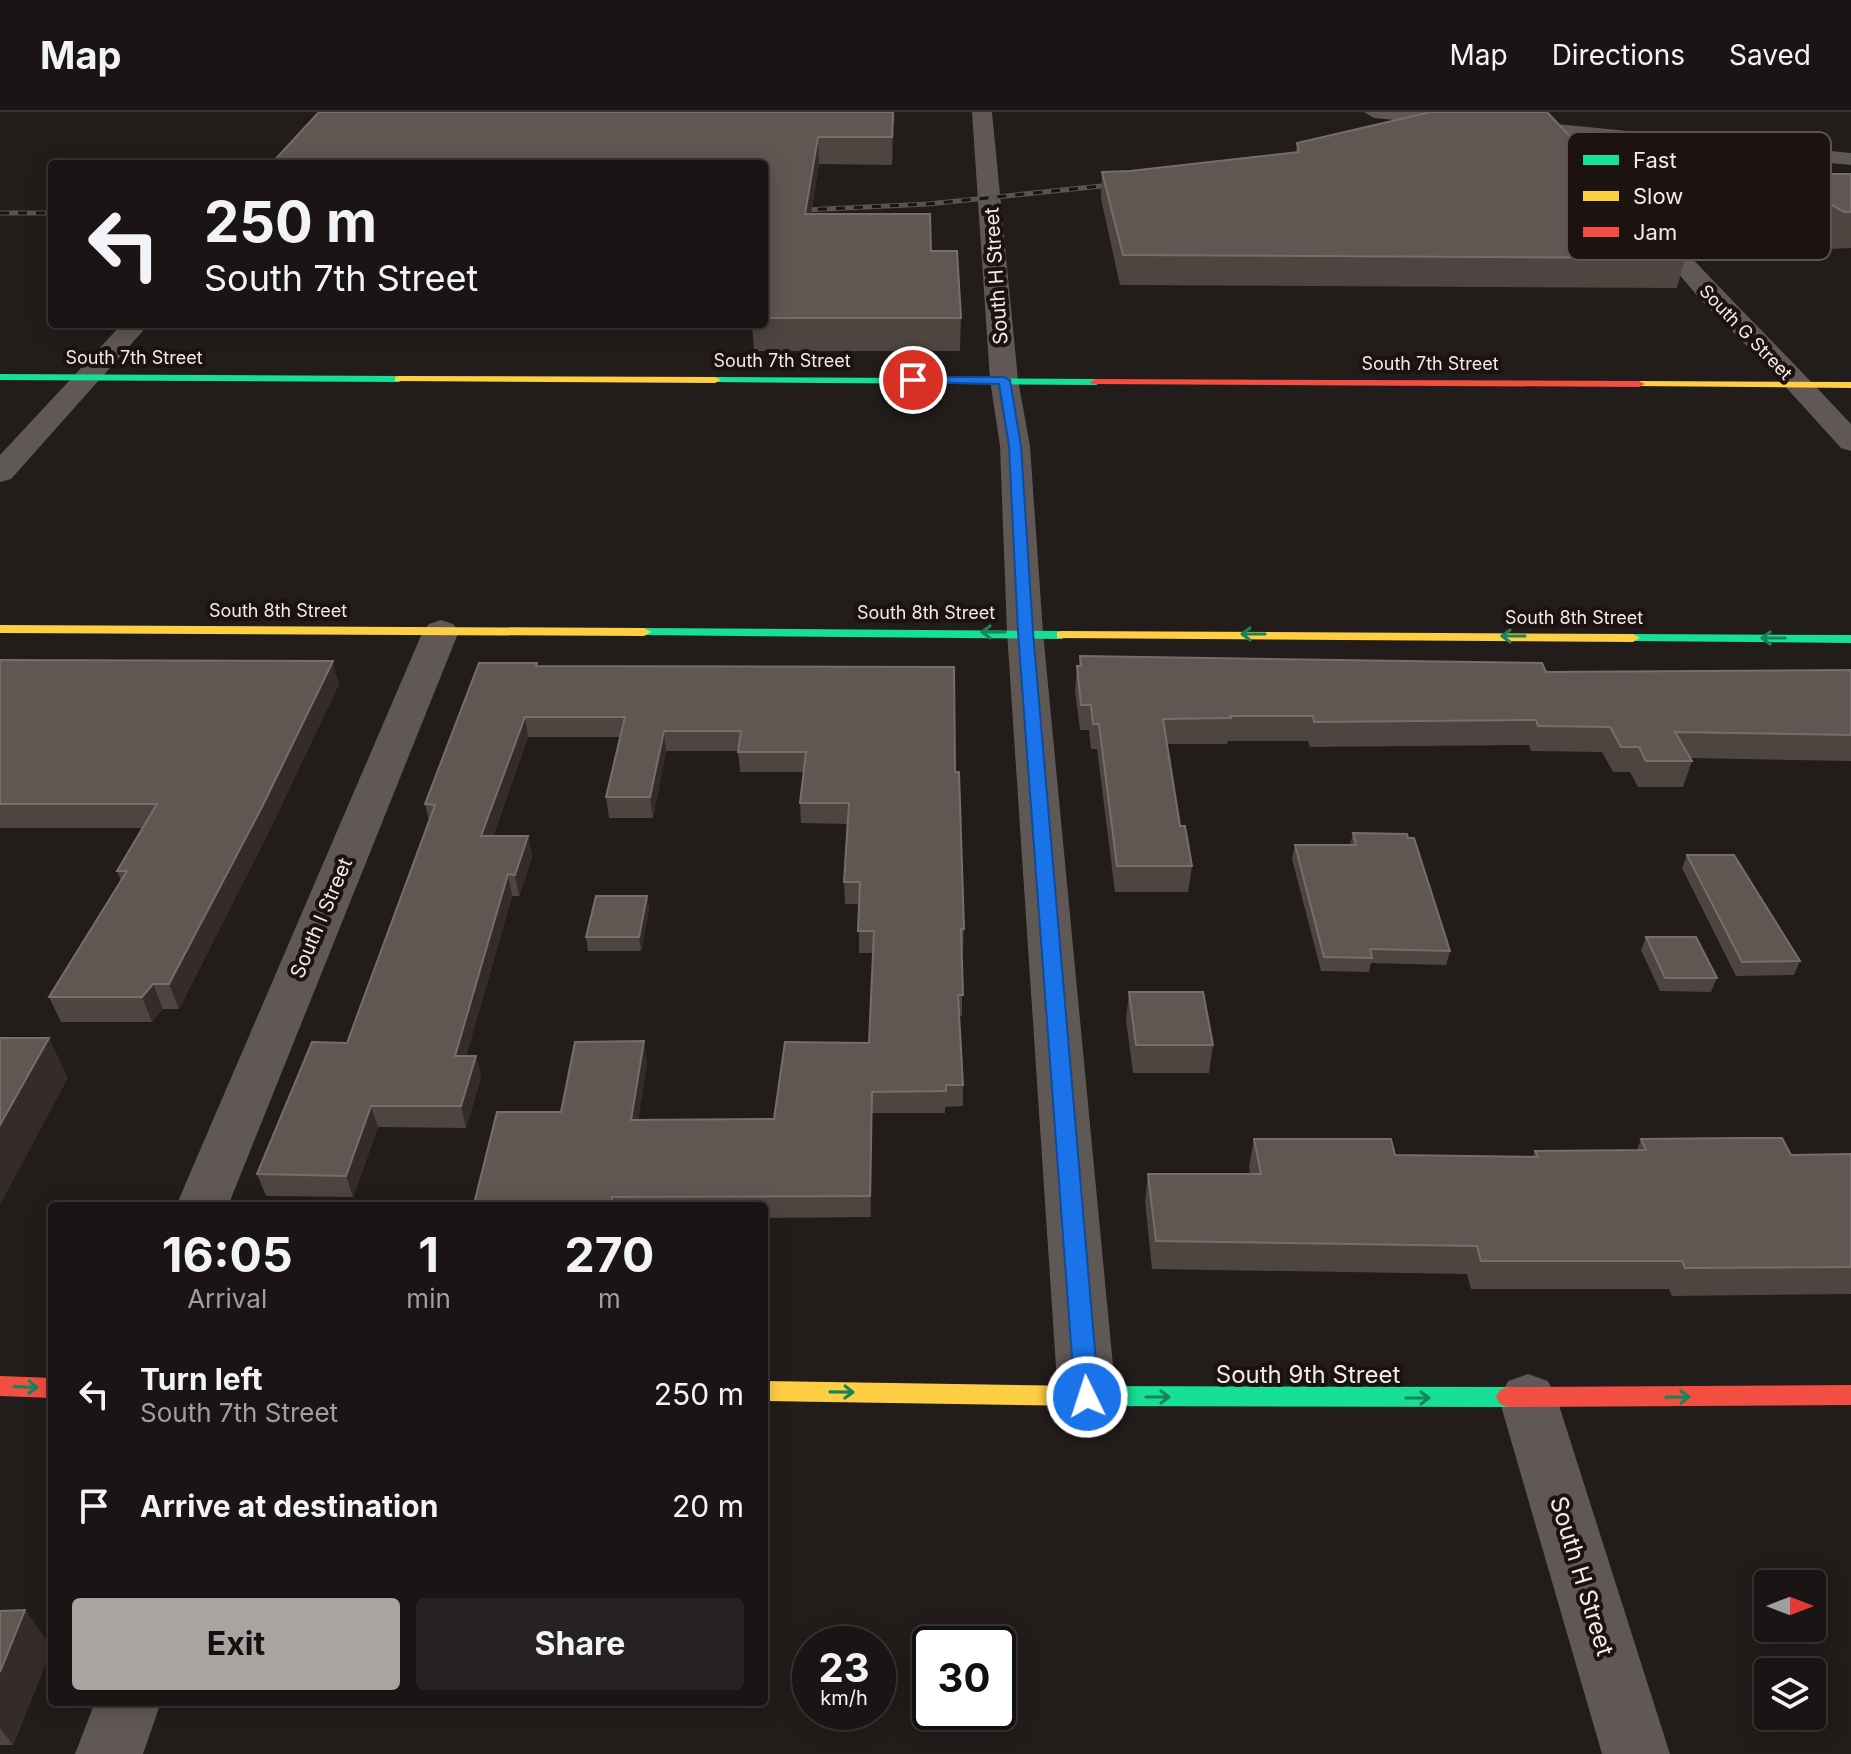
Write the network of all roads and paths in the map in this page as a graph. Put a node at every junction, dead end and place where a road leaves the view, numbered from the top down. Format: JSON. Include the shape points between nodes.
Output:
{"nodes":[{"id":1,"x":982,"y":112,"type":"edge"},
{"id":2,"x":1374,"y":112,"type":"edge"},
{"id":3,"x":1549,"y":112,"type":"edge"},
{"id":4,"x":1566,"y":131,"type":"junction"},
{"id":5,"x":1576,"y":132,"type":"edge"},
{"id":6,"x":1831,"y":157,"type":"edge"},
{"id":7,"x":1851,"y":159,"type":"edge"},
{"id":8,"x":1679,"y":260,"type":"edge"},
{"id":9,"x":132,"y":328,"type":"edge"},
{"id":10,"x":0,"y":377,"type":"edge"},
{"id":11,"x":87,"y":377,"type":"junction"},
{"id":12,"x":1004,"y":380,"type":"junction"},
{"id":13,"x":1797,"y":385,"type":"junction"},
{"id":14,"x":1851,"y":385,"type":"edge"},
{"id":15,"x":1851,"y":442,"type":"edge"},
{"id":16,"x":0,"y":473,"type":"edge"},
{"id":17,"x":0,"y":629,"type":"edge"},
{"id":18,"x":441,"y":631,"type":"junction"},
{"id":19,"x":1025,"y":632,"type":"junction"},
{"id":20,"x":1851,"y":639,"type":"edge"},
{"id":21,"x":204,"y":1202,"type":"edge"},
{"id":22,"x":0,"y":1386,"type":"edge"},
{"id":23,"x":48,"y":1388,"type":"edge"},
{"id":24,"x":768,"y":1391,"type":"edge"},
{"id":25,"x":1851,"y":1395,"type":"edge"},
{"id":26,"x":1087,"y":1397,"type":"junction"},
{"id":27,"x":1528,"y":1399,"type":"junction"},
{"id":28,"x":127,"y":1706,"type":"edge"},
{"id":29,"x":109,"y":1754,"type":"edge"},
{"id":30,"x":1636,"y":1754,"type":"edge"}],
"edges":[{"from":1,"to":12,"type":"street","name":"South H Street"},
{"from":2,"to":4,"type":"street"},
{"from":3,"to":4,"type":"street"},
{"from":4,"to":5,"type":"street"},
{"from":6,"to":7,"type":"street"},
{"from":8,"to":13,"type":"street","name":"South G Street"},
{"from":9,"to":11,"type":"street"},
{"from":10,"to":11,"type":"main road","name":"South 7th Street"},
{"from":11,"to":12,"type":"main road","name":"South 7th Street"},
{"from":11,"to":16,"type":"street"},
{"from":12,"to":13,"type":"main road","name":"South 7th Street"},
{"from":12,"to":19,"type":"street","name":"South H Street","via":[[1015,446]]},
{"from":13,"to":14,"type":"main road","name":"South 7th Street"},
{"from":13,"to":15,"type":"street","name":"South G Street"},
{"from":17,"to":18,"type":"main road","name":"South 8th Street"},
{"from":19,"to":18,"type":"main road","name":"South 8th Street","one_way":true},
{"from":18,"to":21,"type":"street","name":"South I Street"},
{"from":20,"to":19,"type":"main road","name":"South 8th Street","one_way":true},
{"from":19,"to":26,"type":"street","name":"South H Street"},
{"from":22,"to":23,"type":"main road","one_way":true},
{"from":24,"to":26,"type":"main road","name":"South 9th Street","one_way":true},
{"from":27,"to":25,"type":"main road","name":"South 9th Street","one_way":true},
{"from":26,"to":27,"type":"main road","name":"South 9th Street","one_way":true},
{"from":27,"to":30,"type":"street","name":"South H Street"},
{"from":28,"to":29,"type":"street"}]}
